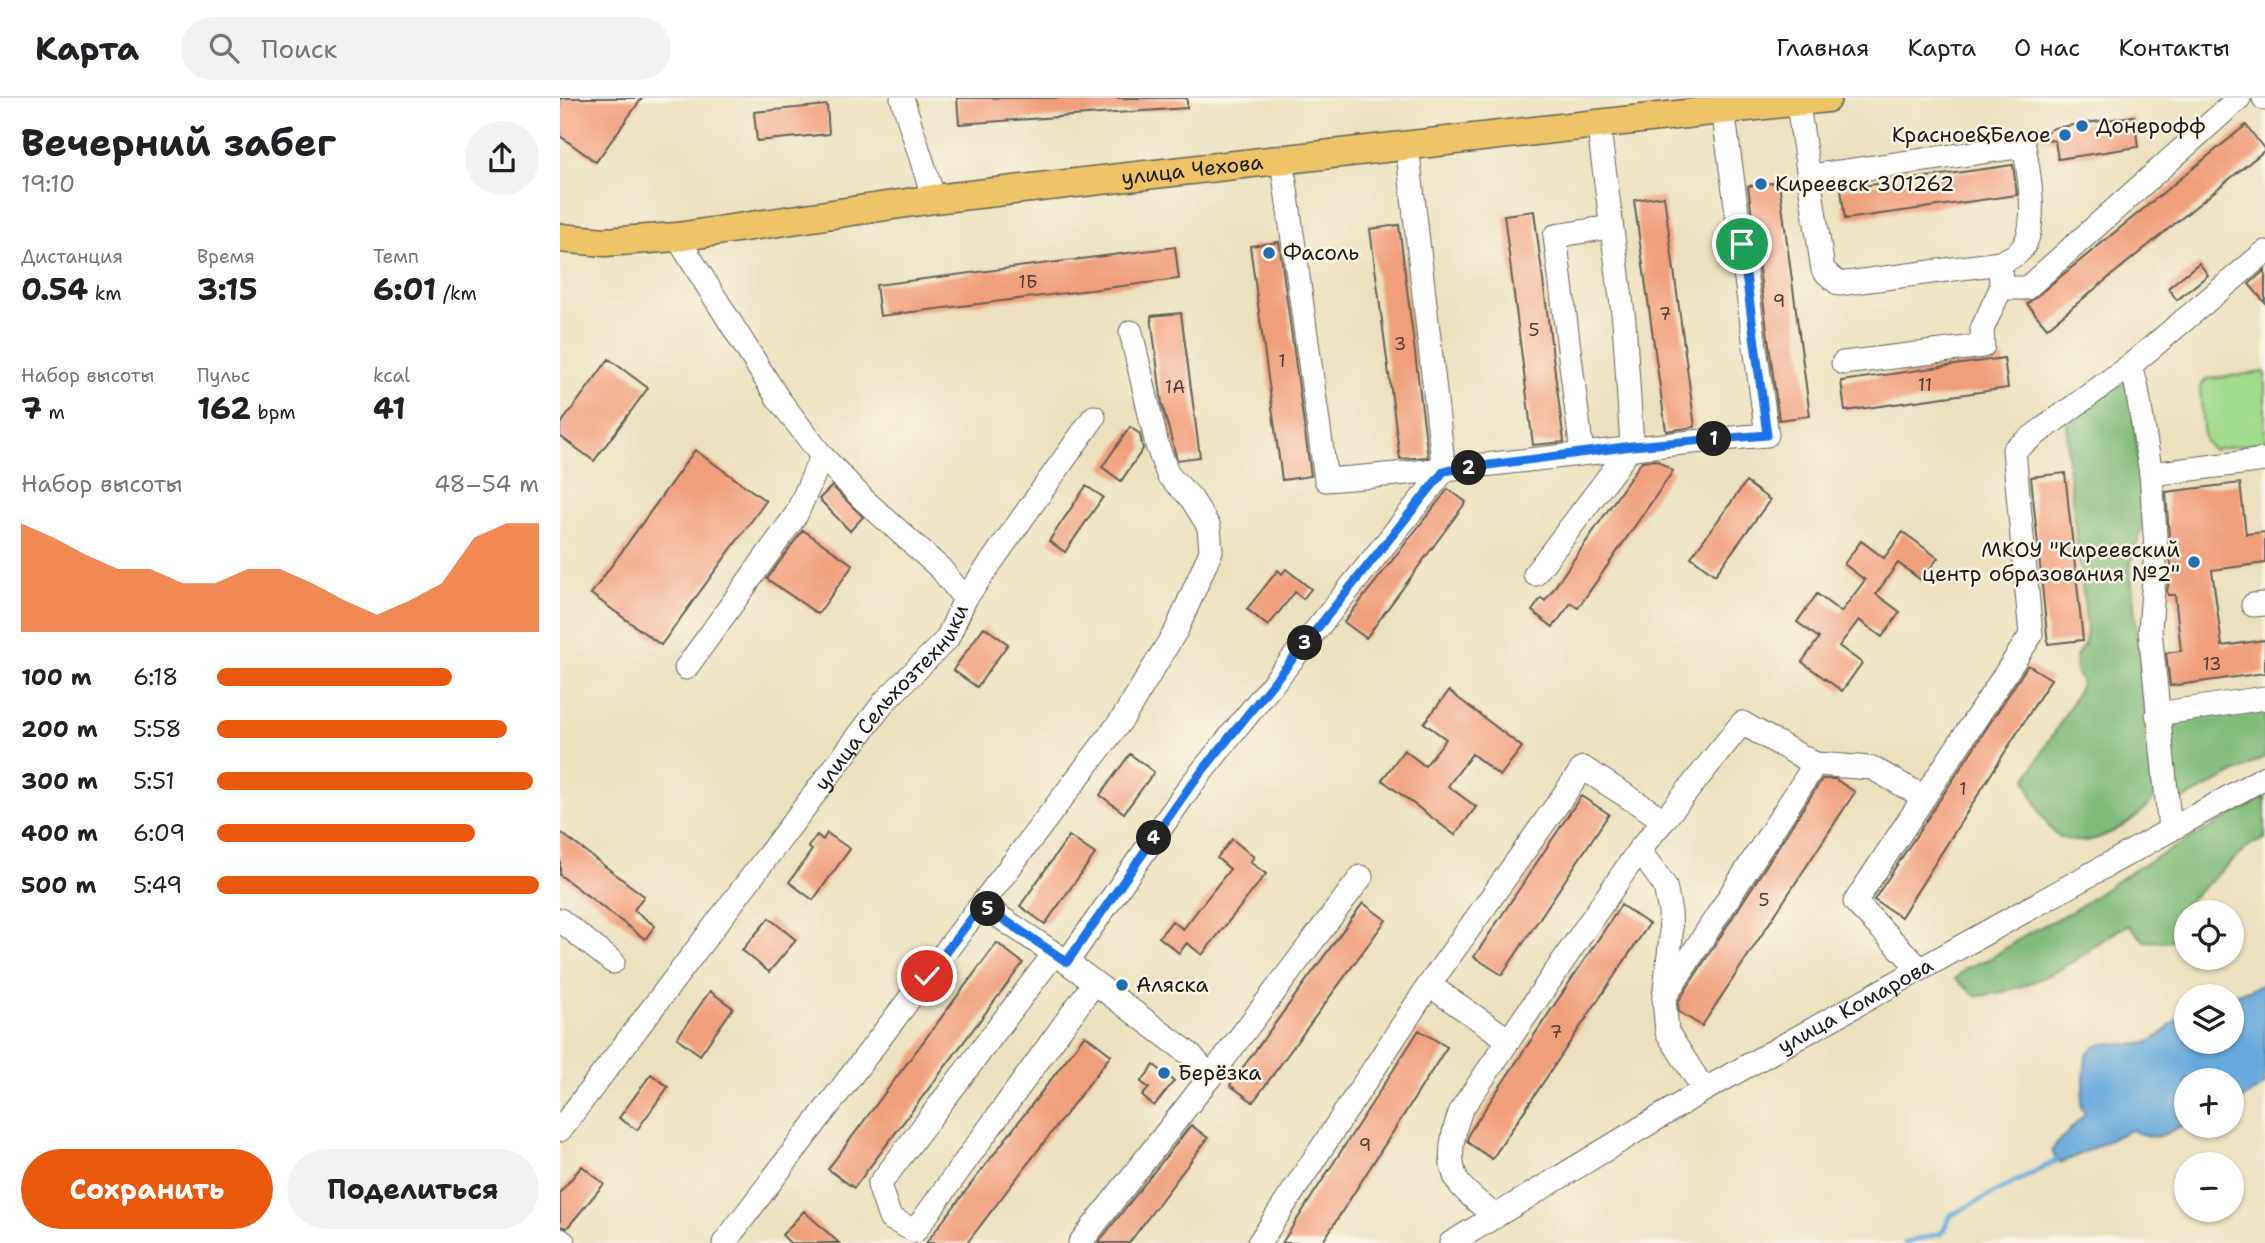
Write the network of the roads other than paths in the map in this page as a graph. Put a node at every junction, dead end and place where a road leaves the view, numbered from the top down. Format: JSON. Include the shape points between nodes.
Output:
{"nodes":[{"id":1,"x":902,"y":98,"type":"edge"},
{"id":2,"x":1827,"y":98,"type":"edge"},
{"id":3,"x":2239,"y":98,"type":"edge"},
{"id":4,"x":1797,"y":100,"type":"edge"},
{"id":5,"x":1723,"y":109,"type":"junction"},
{"id":6,"x":1598,"y":122,"type":"junction"},
{"id":7,"x":1407,"y":145,"type":"junction"},
{"id":8,"x":1282,"y":160,"type":"junction"},
{"id":9,"x":1811,"y":176,"type":"junction"},
{"id":10,"x":934,"y":199,"type":"junction"},
{"id":11,"x":1610,"y":227,"type":"junction"},
{"id":12,"x":677,"y":237,"type":"junction"},
{"id":13,"x":560,"y":238,"type":"edge"},
{"id":14,"x":2265,"y":252,"type":"edge"},
{"id":15,"x":2000,"y":263,"type":"junction"},
{"id":16,"x":2001,"y":288,"type":"junction"},
{"id":17,"x":1132,"y":332,"type":"dead end"},
{"id":18,"x":1843,"y":363,"type":"dead end"},
{"id":19,"x":2129,"y":366,"type":"junction"},
{"id":20,"x":1094,"y":417,"type":"dead end"},
{"id":21,"x":1632,"y":446,"type":"junction"},
{"id":22,"x":1582,"y":453,"type":"junction"},
{"id":23,"x":822,"y":456,"type":"junction"},
{"id":24,"x":2265,"y":460,"type":"edge"},
{"id":25,"x":1444,"y":471,"type":"junction"},
{"id":26,"x":2151,"y":474,"type":"junction"},
{"id":27,"x":1535,"y":574,"type":"dead end"},
{"id":28,"x":965,"y":599,"type":"junction"},
{"id":29,"x":686,"y":668,"type":"dead end"},
{"id":30,"x":2265,"y":698,"type":"edge"},
{"id":31,"x":2157,"y":713,"type":"junction"},
{"id":32,"x":1815,"y":764,"type":"junction"},
{"id":33,"x":2265,"y":777,"type":"edge"},
{"id":34,"x":1924,"y":797,"type":"junction"},
{"id":35,"x":1664,"y":820,"type":"junction"},
{"id":36,"x":2170,"y":830,"type":"junction"},
{"id":37,"x":1639,"y":850,"type":"junction"},
{"id":38,"x":1360,"y":877,"type":"dead end"},
{"id":39,"x":982,"y":905,"type":"junction"},
{"id":40,"x":560,"y":920,"type":"edge"},
{"id":41,"x":1060,"y":958,"type":"junction"},
{"id":42,"x":613,"y":962,"type":"dead end"},
{"id":43,"x":1920,"y":969,"type":"junction"},
{"id":44,"x":1094,"y":983,"type":"junction"},
{"id":45,"x":1429,"y":985,"type":"junction"},
{"id":46,"x":1664,"y":998,"type":"junction"},
{"id":47,"x":1509,"y":1040,"type":"junction"},
{"id":48,"x":1210,"y":1077,"type":"junction"},
{"id":49,"x":1704,"y":1090,"type":"junction"},
{"id":50,"x":560,"y":1130,"type":"edge"},
{"id":51,"x":1495,"y":1217,"type":"junction"},
{"id":52,"x":560,"y":1240,"type":"edge"},
{"id":53,"x":564,"y":1243,"type":"edge"},
{"id":54,"x":724,"y":1243,"type":"edge"},
{"id":55,"x":1080,"y":1243,"type":"edge"},
{"id":56,"x":1259,"y":1243,"type":"edge"},
{"id":57,"x":1451,"y":1243,"type":"edge"}],
"edges":[{"from":1,"to":10,"type":"street"},
{"from":2,"to":4,"type":"main road","name":"улица Чехова"},
{"from":3,"to":16,"type":"street","via":[[2027,288]]},
{"from":4,"to":5,"type":"main road","name":"улица Чехова"},
{"from":4,"to":9,"type":"street"},
{"from":5,"to":6,"type":"main road","name":"улица Чехова"},
{"from":5,"to":21,"type":"street","via":[[1767,435]]},
{"from":6,"to":7,"type":"main road","name":"улица Чехова"},
{"from":6,"to":11,"type":"street"},
{"from":7,"to":8,"type":"main road","name":"улица Чехова"},
{"from":7,"to":25,"type":"street"},
{"from":8,"to":10,"type":"main road","name":"улица Чехова"},
{"from":8,"to":25,"type":"street","via":[[1326,480]]},
{"from":9,"to":15,"type":"street","via":[[1823,270],[1839,284]]},
{"from":9,"to":15,"type":"street","via":[[2024,146],[2031,229],[2020,252]]},
{"from":10,"to":12,"type":"main road","name":"улица Чехова"},
{"from":11,"to":21,"type":"street","via":[[1624,321]]},
{"from":11,"to":22,"type":"street","via":[[1555,236]]},
{"from":12,"to":13,"type":"main road","name":"улица Чехова","via":[[605,242]]},
{"from":12,"to":23,"type":"street","name":"улица Сельхозтехники","via":[[777,397]]},
{"from":14,"to":19,"type":"street"},
{"from":15,"to":16,"type":"street"},
{"from":16,"to":18,"type":"street","via":[[1982,329],[1983,346]]},
{"from":17,"to":39,"type":"street","via":[[1157,445],[1168,475],[1191,498],[1209,527],[1211,551],[1177,629],[1123,718]]},
{"from":19,"to":26,"type":"street"},
{"from":19,"to":34,"type":"street","via":[[2014,450],[2031,635]]},
{"from":20,"to":28,"type":"street"},
{"from":21,"to":22,"type":"street"},
{"from":21,"to":27,"type":"street"},
{"from":22,"to":25,"type":"street"},
{"from":23,"to":28,"type":"street","name":"улица Сельхозтехники","via":[[941,569]]},
{"from":23,"to":29,"type":"street","via":[[796,515]]},
{"from":24,"to":26,"type":"street"},
{"from":25,"to":41,"type":"street","via":[[1191,785]]},
{"from":26,"to":31,"type":"street","via":[[2156,550],[2150,630]]},
{"from":28,"to":50,"type":"street","name":"улица Сельхозтехники","via":[[947,639],[885,701]]},
{"from":30,"to":31,"type":"street"},
{"from":31,"to":36,"type":"street"},
{"from":32,"to":34,"type":"street","via":[[1872,768]]},
{"from":32,"to":35,"type":"street","via":[[1742,723]]},
{"from":32,"to":46,"type":"street"},
{"from":33,"to":36,"type":"street","name":"улица Комарова"},
{"from":34,"to":43,"type":"street","via":[[1855,901]]},
{"from":35,"to":37,"type":"street"},
{"from":35,"to":45,"type":"street","via":[[1583,768]]},
{"from":36,"to":43,"type":"street","name":"улица Комарова"},
{"from":37,"to":46,"type":"street","via":[[1665,886],[1670,912]]},
{"from":37,"to":47,"type":"street"},
{"from":38,"to":48,"type":"street"},
{"from":39,"to":41,"type":"street"},
{"from":39,"to":54,"type":"street"},
{"from":40,"to":42,"type":"street"},
{"from":41,"to":44,"type":"street"},
{"from":41,"to":44,"type":"street","via":[[879,1185],[890,1218],[915,1231]]},
{"from":43,"to":49,"type":"street","name":"улица Комарова"},
{"from":44,"to":48,"type":"street","via":[[1191,1055]]},
{"from":45,"to":47,"type":"street"},
{"from":45,"to":56,"type":"street"},
{"from":46,"to":49,"type":"street","via":[[1667,1032]]},
{"from":47,"to":51,"type":"street","via":[[1461,1110],[1454,1129],[1452,1160],[1458,1181]]},
{"from":48,"to":55,"type":"street"},
{"from":49,"to":51,"type":"street","name":"улица Комарова"},
{"from":51,"to":57,"type":"street","name":"улица Комарова"},
{"from":52,"to":53,"type":"street"}]}
